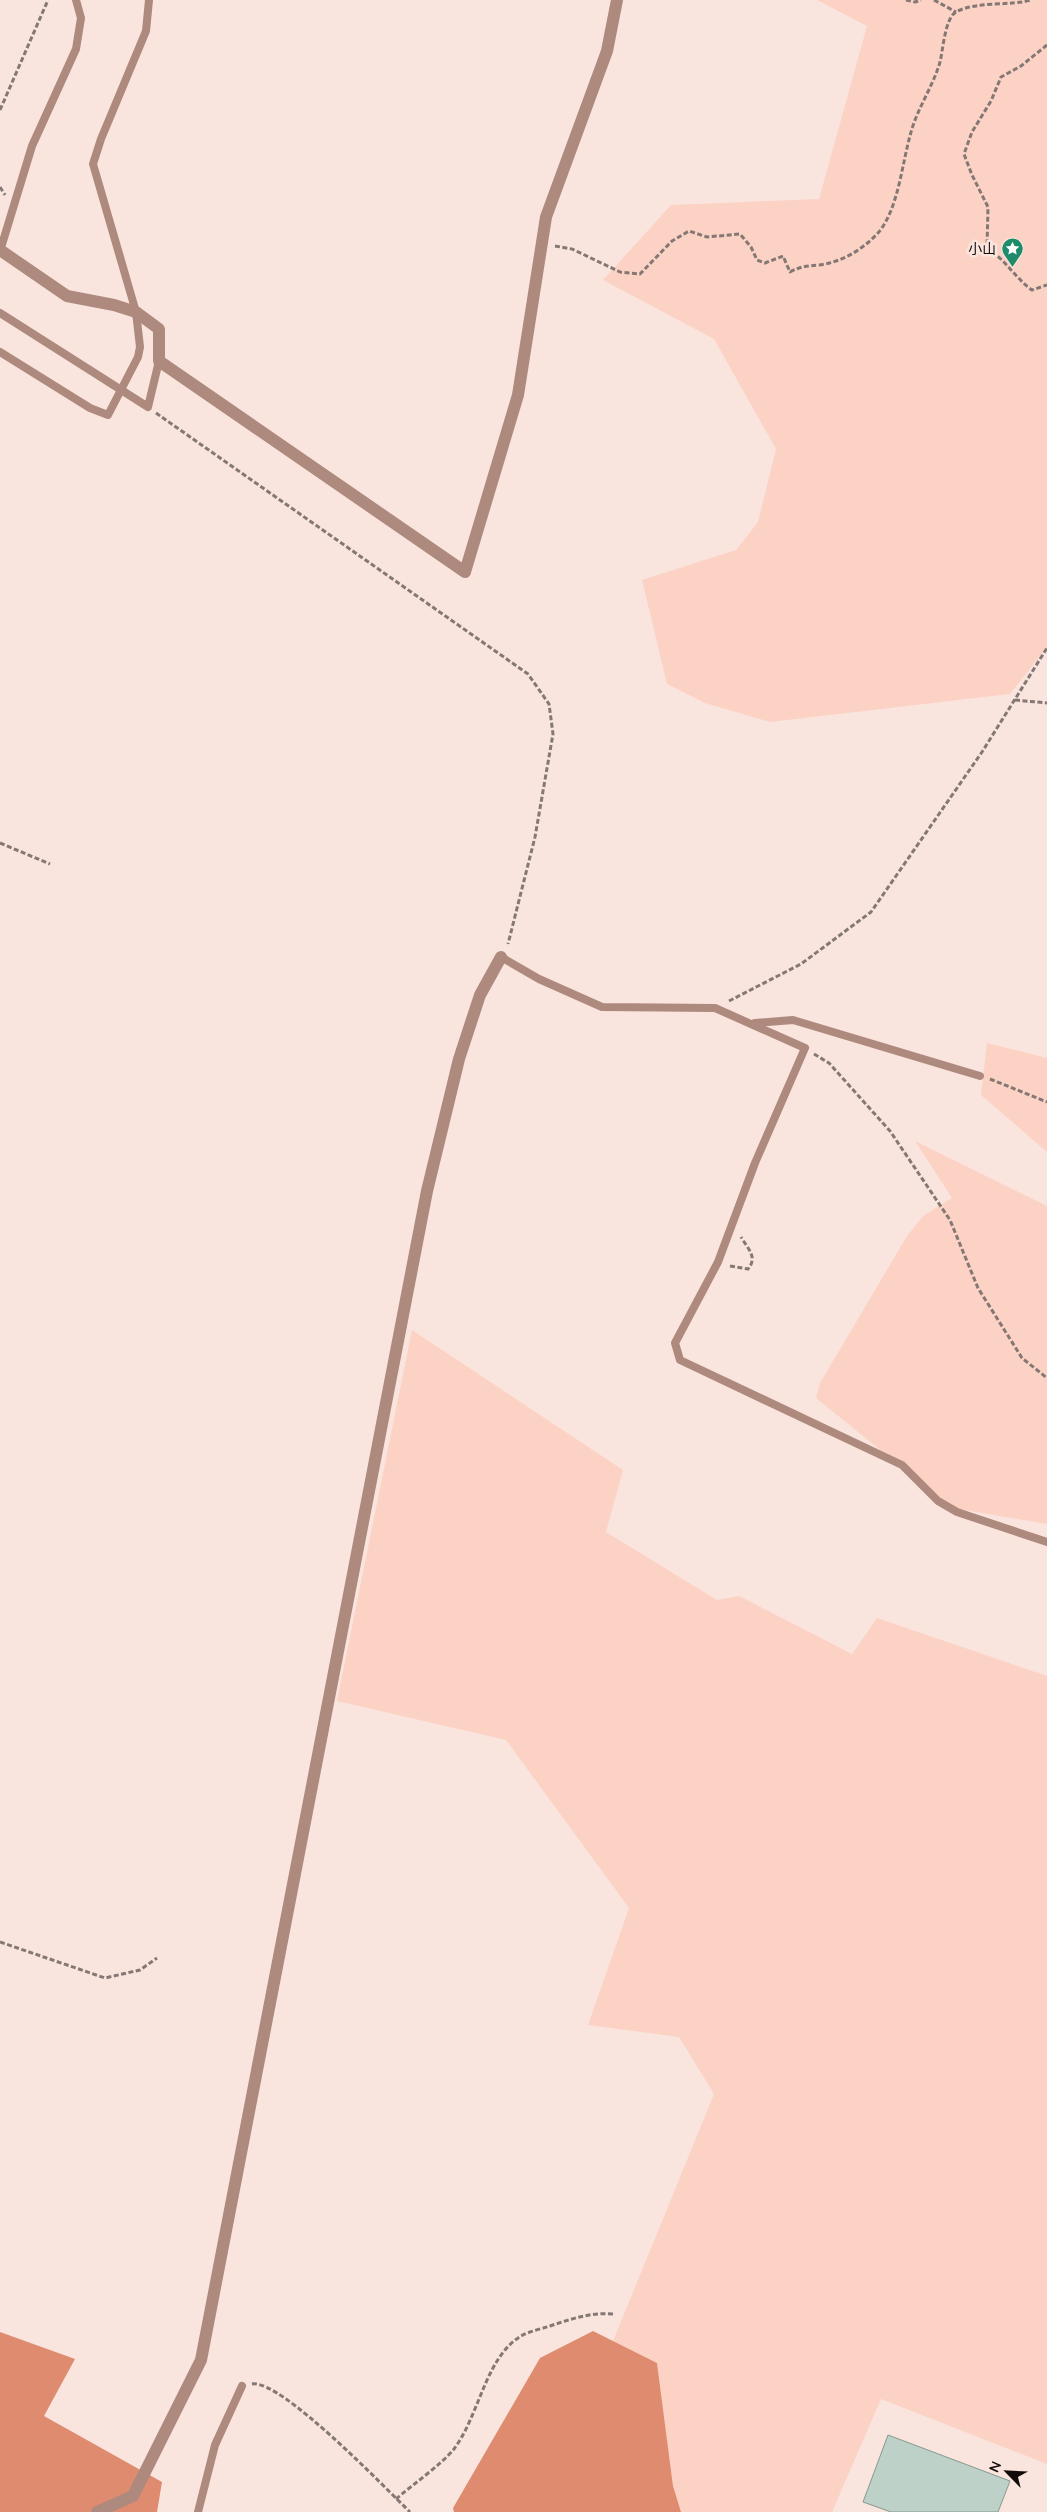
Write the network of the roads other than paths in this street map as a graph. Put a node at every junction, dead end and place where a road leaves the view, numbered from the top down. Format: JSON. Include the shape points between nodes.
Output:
{"nodes":[{"id":1,"x":76,"y":0,"type":"edge"},
{"id":2,"x":148,"y":0,"type":"edge"},
{"id":3,"x":617,"y":0,"type":"edge"},
{"id":4,"x":0,"y":251,"type":"edge"},
{"id":5,"x":136,"y":312,"type":"junction"},
{"id":6,"x":0,"y":314,"type":"edge"},
{"id":7,"x":0,"y":352,"type":"edge"},
{"id":8,"x":159,"y":361,"type":"junction"},
{"id":9,"x":121,"y":389,"type":"junction"},
{"id":10,"x":501,"y":957,"type":"joint"},
{"id":11,"x":753,"y":1023,"type":"junction"},
{"id":12,"x":980,"y":1076,"type":"road end"},
{"id":13,"x":1047,"y":1542,"type":"edge"},
{"id":14,"x":242,"y":2386,"type":"road end"},
{"id":15,"x":97,"y":2512,"type":"edge"},
{"id":16,"x":198,"y":2512,"type":"edge"}],
"edges":[{"from":1,"to":4,"type":"lane","via":[[81,18],[76,49],[32,146]]},
{"from":2,"to":5,"type":"lane","via":[[146,31],[93,164]]},
{"from":3,"to":8,"type":"street","via":[[607,52],[546,217],[518,395],[465,572]]},
{"from":4,"to":5,"type":"street","via":[[67,296],[114,304]]},
{"from":5,"to":8,"type":"street","via":[[159,328]]},
{"from":5,"to":9,"type":"lane","via":[[140,347]]},
{"from":6,"to":9,"type":"lane"},
{"from":7,"to":9,"type":"lane","via":[[90,408],[108,415]]},
{"from":8,"to":9,"type":"lane","via":[[148,407]]},
{"from":10,"to":11,"type":"lane","via":[[538,979],[602,1007],[715,1008]]},
{"from":10,"to":15,"type":"street","via":[[480,996],[459,1059],[427,1191],[201,2360],[132,2496]]},
{"from":11,"to":12,"type":"lane","via":[[792,1020]]},
{"from":11,"to":13,"type":"lane","via":[[805,1048],[718,1262],[675,1343],[680,1360],[902,1465],[938,1501],[957,1512]]},
{"from":14,"to":16,"type":"lane","via":[[215,2445]]}]}
